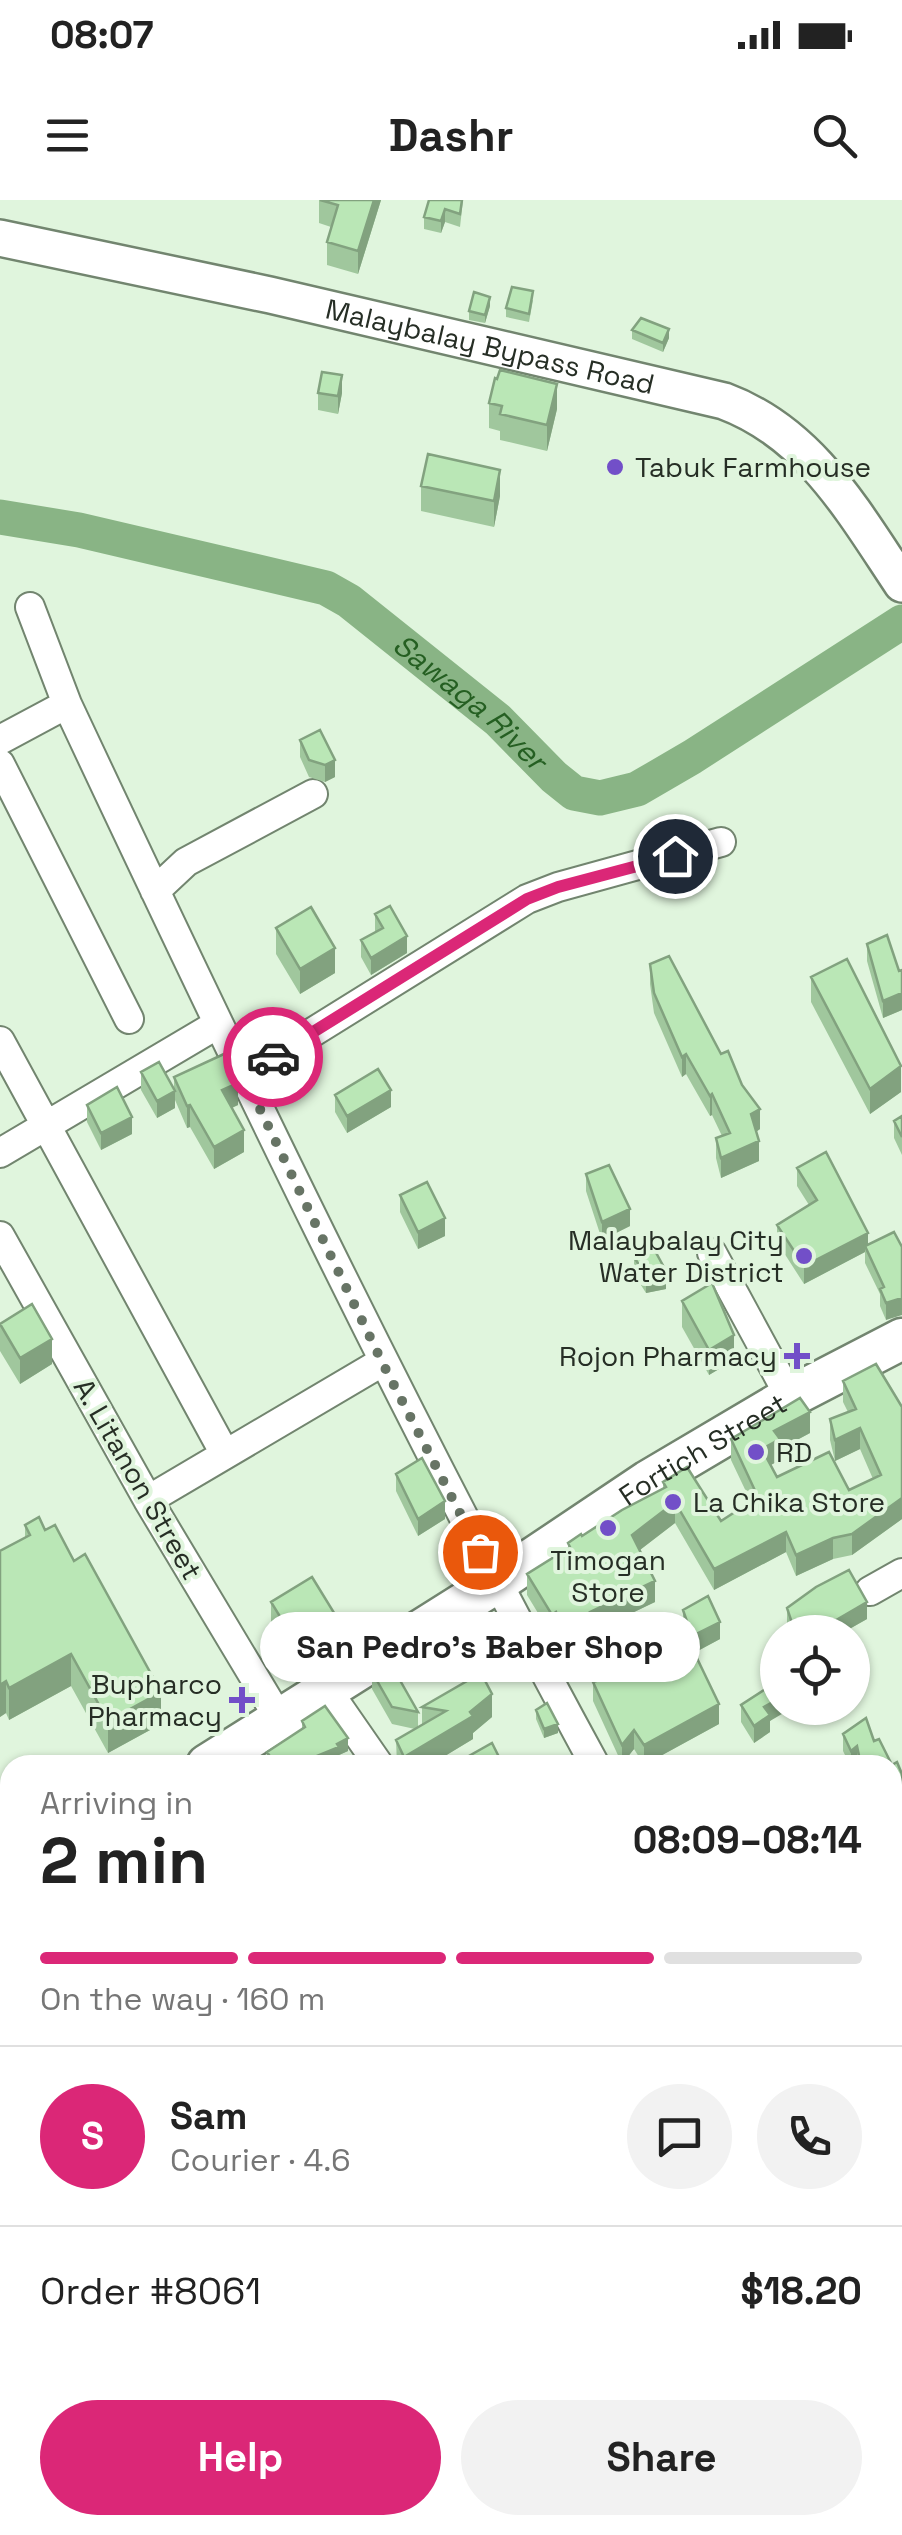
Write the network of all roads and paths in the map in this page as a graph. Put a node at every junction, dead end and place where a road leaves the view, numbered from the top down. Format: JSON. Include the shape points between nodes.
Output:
{"nodes":[{"id":1,"x":0,"y":238,"type":"edge"},
{"id":2,"x":902,"y":584,"type":"edge"},
{"id":3,"x":30,"y":607,"type":"dead end"},
{"id":4,"x":68,"y":704,"type":"junction"},
{"id":5,"x":0,"y":740,"type":"edge"},
{"id":6,"x":0,"y":764,"type":"edge"},
{"id":7,"x":313,"y":794,"type":"dead end"},
{"id":8,"x":721,"y":842,"type":"dead end"},
{"id":9,"x":155,"y":891,"type":"junction"},
{"id":10,"x":129,"y":1020,"type":"dead end"},
{"id":11,"x":218,"y":1024,"type":"junction"},
{"id":12,"x":0,"y":1041,"type":"edge"},
{"id":13,"x":244,"y":1076,"type":"junction"},
{"id":14,"x":46,"y":1123,"type":"junction"},
{"id":15,"x":0,"y":1153,"type":"edge"},
{"id":16,"x":0,"y":1236,"type":"edge"},
{"id":17,"x":712,"y":1253,"type":"dead end"},
{"id":18,"x":900,"y":1343,"type":"edge"},
{"id":19,"x":382,"y":1362,"type":"junction"},
{"id":20,"x":790,"y":1398,"type":"junction"},
{"id":21,"x":225,"y":1454,"type":"junction"},
{"id":22,"x":148,"y":1500,"type":"junction"},
{"id":23,"x":902,"y":1573,"type":"edge"},
{"id":24,"x":496,"y":1583,"type":"junction"},
{"id":25,"x":870,"y":1591,"type":"dead end"},
{"id":26,"x":327,"y":1690,"type":"junction"},
{"id":27,"x":280,"y":1720,"type":"junction"},
{"id":28,"x":223,"y":1755,"type":"edge"},
{"id":29,"x":372,"y":1755,"type":"edge"},
{"id":30,"x":591,"y":1755,"type":"edge"}],
"edges":[{"from":1,"to":2,"type":"main road","name":"Malaybalay Bypass Road","via":[[750,410],[815,462]]},
{"from":3,"to":4,"type":"street"},
{"from":4,"to":5,"type":"street"},
{"from":4,"to":9,"type":"street"},
{"from":6,"to":10,"type":"street"},
{"from":7,"to":9,"type":"street","via":[[186,862]]},
{"from":8,"to":13,"type":"street","via":[[527,899]]},
{"from":9,"to":11,"type":"street"},
{"from":11,"to":13,"type":"street"},
{"from":11,"to":14,"type":"street"},
{"from":12,"to":14,"type":"street"},
{"from":13,"to":19,"type":"street"},
{"from":14,"to":15,"type":"street"},
{"from":14,"to":21,"type":"street"},
{"from":16,"to":22,"type":"street","name":"A. Litanon Street"},
{"from":17,"to":20,"type":"street"},
{"from":18,"to":20,"type":"highway","name":"Fortich Street"},
{"from":19,"to":21,"type":"street"},
{"from":19,"to":24,"type":"street"},
{"from":20,"to":24,"type":"highway","name":"Fortich Street","via":[[648,1481]]},
{"from":21,"to":22,"type":"street"},
{"from":22,"to":27,"type":"street","name":"A. Litanon Street"},
{"from":23,"to":25,"type":"street"},
{"from":24,"to":26,"type":"highway","name":"Fortich Street"},
{"from":24,"to":30,"type":"street"},
{"from":26,"to":27,"type":"highway","name":"Fortich Street"},
{"from":26,"to":29,"type":"street"},
{"from":27,"to":28,"type":"highway","name":"Fortich Street"}]}
